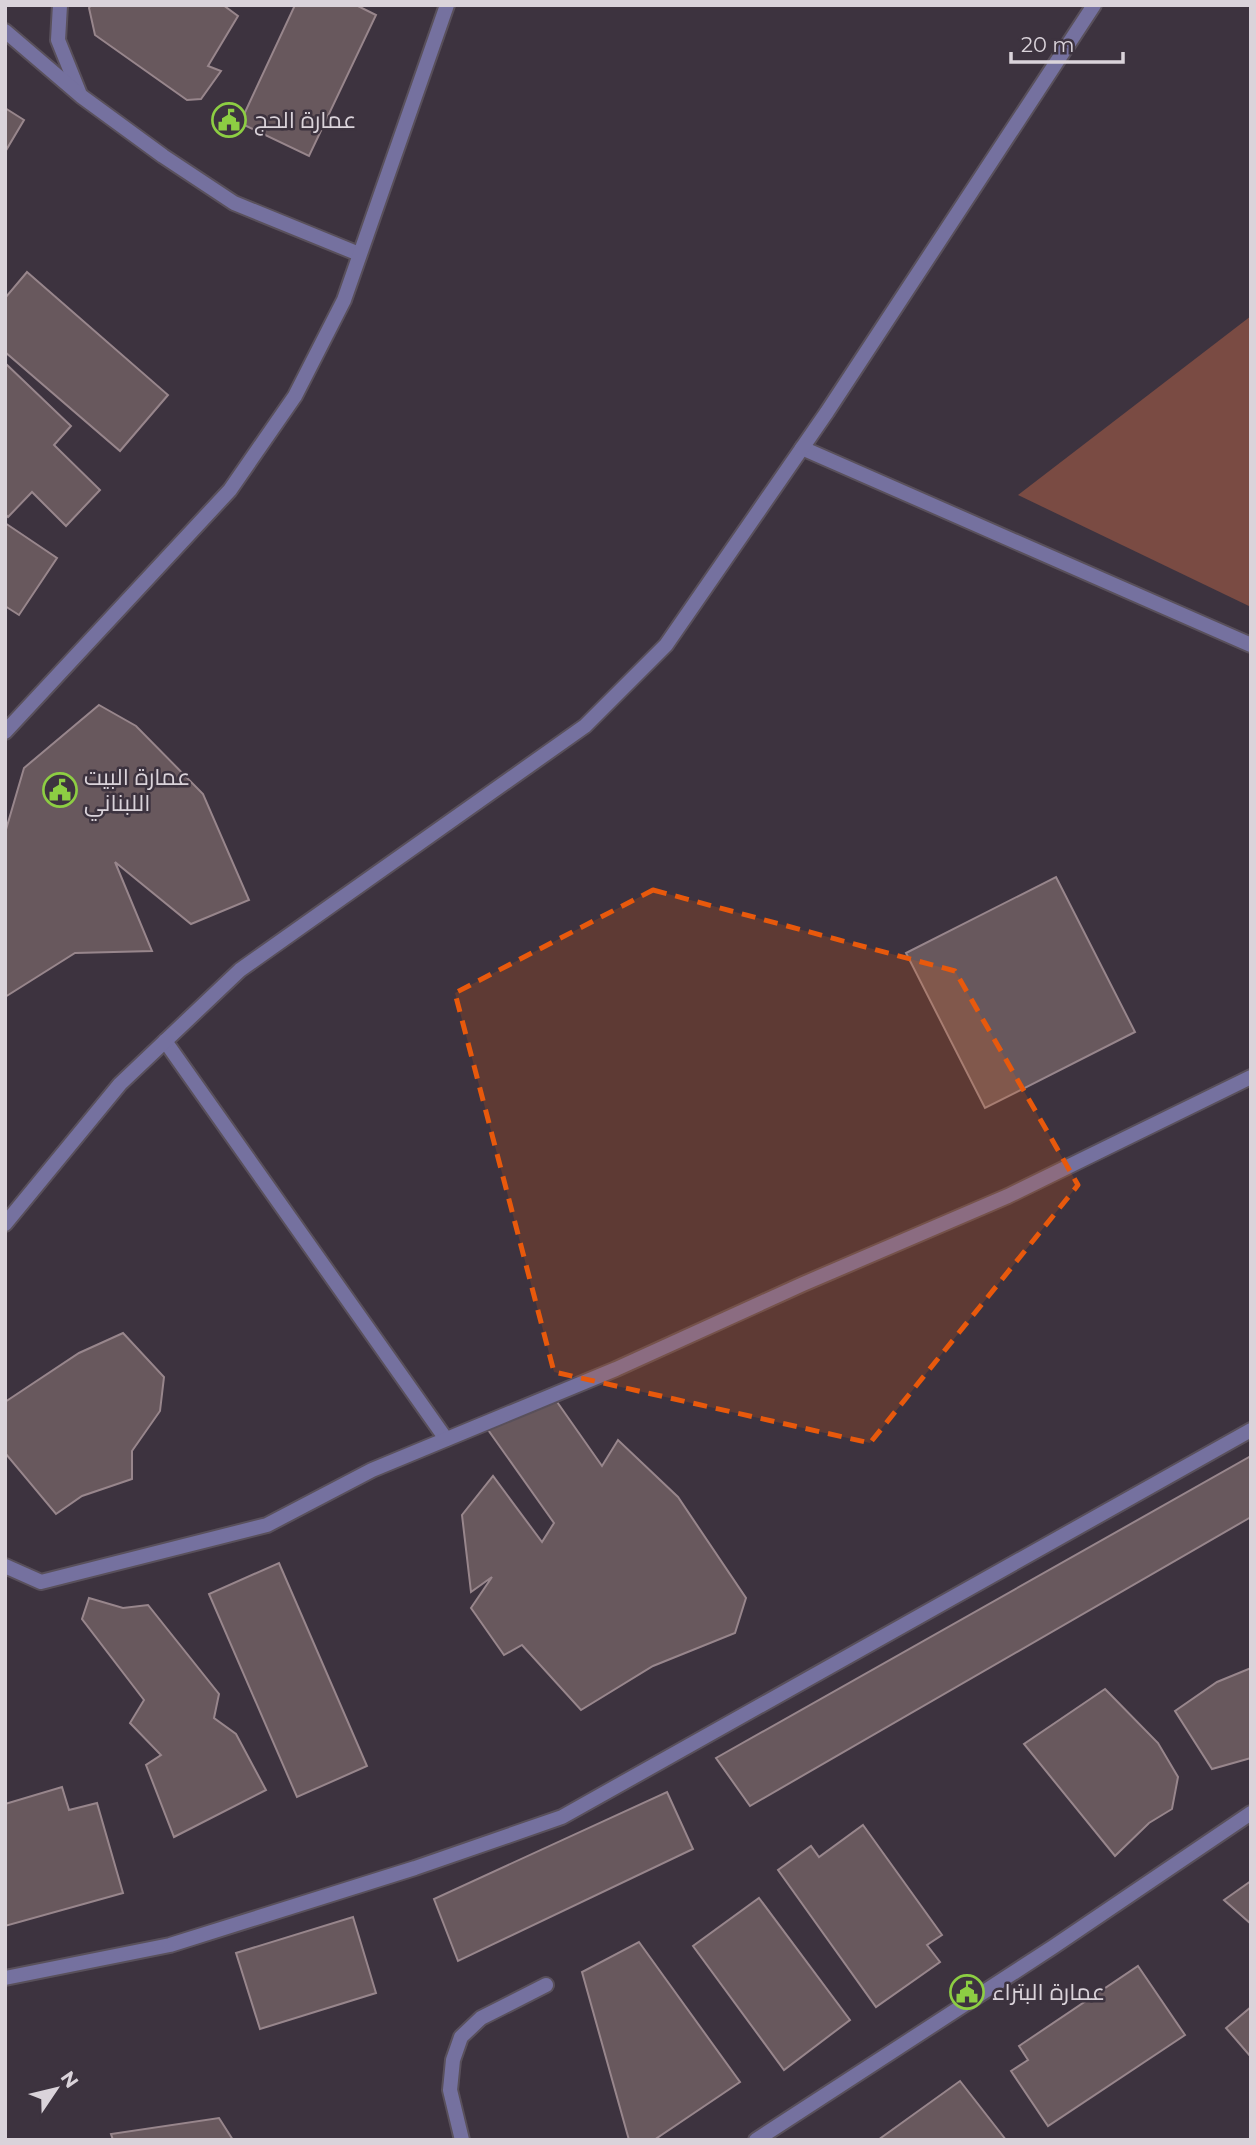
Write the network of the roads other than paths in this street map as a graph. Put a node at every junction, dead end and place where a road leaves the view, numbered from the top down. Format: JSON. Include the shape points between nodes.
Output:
{"nodes":[{"id":1,"x":60,"y":5,"type":"edge"},
{"id":2,"x":447,"y":5,"type":"edge"},
{"id":3,"x":1094,"y":5,"type":"edge"},
{"id":4,"x":5,"y":31,"type":"edge"},
{"id":5,"x":81,"y":96,"type":"junction"},
{"id":6,"x":359,"y":254,"type":"junction"},
{"id":7,"x":802,"y":448,"type":"junction"},
{"id":8,"x":1251,"y":645,"type":"edge"},
{"id":9,"x":5,"y":732,"type":"edge"},
{"id":10,"x":165,"y":1041,"type":"junction"},
{"id":11,"x":1251,"y":1077,"type":"edge"},
{"id":12,"x":5,"y":1224,"type":"edge"},
{"id":13,"x":1251,"y":1430,"type":"edge"},
{"id":14,"x":446,"y":1439,"type":"junction"},
{"id":15,"x":5,"y":1566,"type":"edge"},
{"id":16,"x":1251,"y":1813,"type":"edge"},
{"id":17,"x":5,"y":1978,"type":"edge"},
{"id":18,"x":546,"y":1985,"type":"dead end"},
{"id":19,"x":462,"y":2140,"type":"edge"},
{"id":20,"x":756,"y":2140,"type":"edge"}],
"edges":[{"from":1,"to":5,"type":"street","via":[[58,40]]},
{"from":2,"to":6,"type":"street"},
{"from":3,"to":7,"type":"street"},
{"from":4,"to":5,"type":"street"},
{"from":5,"to":6,"type":"street","via":[[234,203]]},
{"from":6,"to":9,"type":"street","via":[[344,300],[295,396],[230,490]]},
{"from":7,"to":8,"type":"street"},
{"from":7,"to":10,"type":"street","via":[[667,645],[585,726],[240,970]]},
{"from":10,"to":12,"type":"street","via":[[120,1084]]},
{"from":10,"to":14,"type":"street"},
{"from":11,"to":14,"type":"street","via":[[1009,1196]]},
{"from":13,"to":17,"type":"street","via":[[562,1817],[170,1945]]},
{"from":14,"to":15,"type":"street","via":[[372,1470],[267,1525],[41,1581]]},
{"from":16,"to":20,"type":"street"},
{"from":18,"to":19,"type":"street","via":[[481,2018],[461,2037],[450,2090]]}]}
